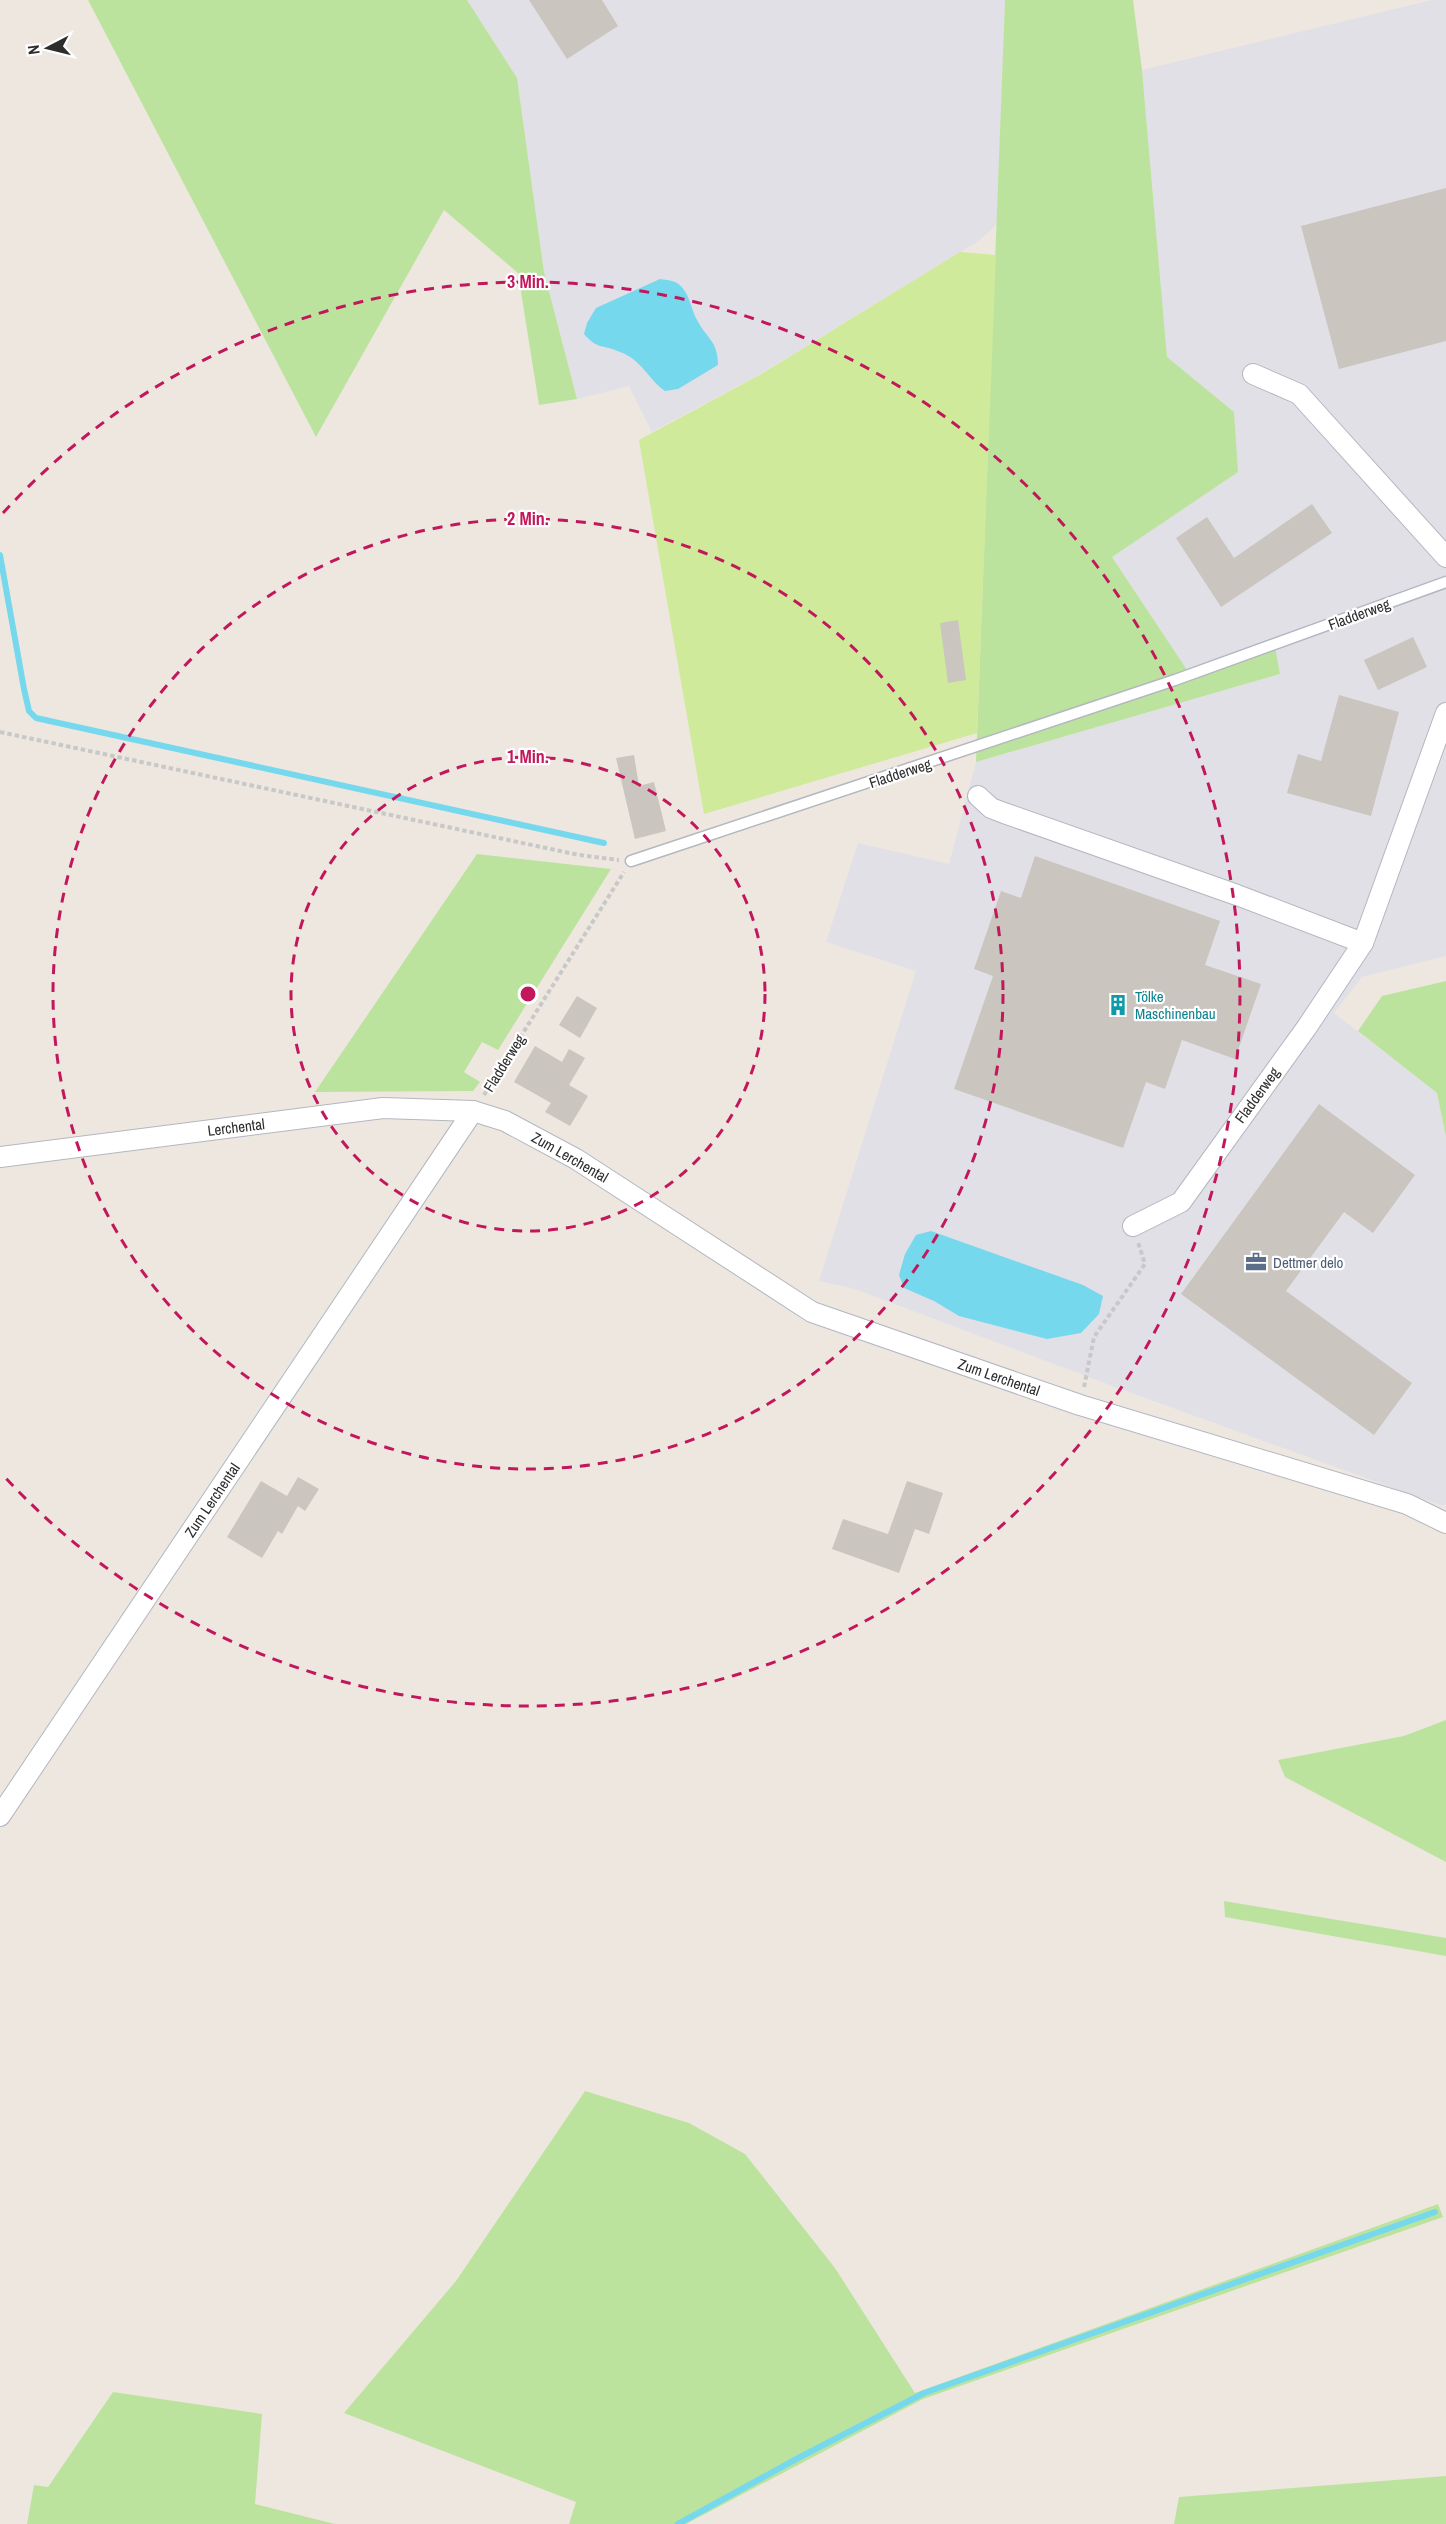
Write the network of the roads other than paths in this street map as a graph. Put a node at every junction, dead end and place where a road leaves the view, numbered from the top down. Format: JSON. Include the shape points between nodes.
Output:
{"nodes":[{"id":1,"x":1253,"y":374,"type":"dead end"},
{"id":2,"x":1446,"y":557,"type":"edge"},
{"id":3,"x":1446,"y":582,"type":"edge"},
{"id":4,"x":1446,"y":713,"type":"edge"},
{"id":5,"x":978,"y":796,"type":"dead end"},
{"id":6,"x":631,"y":861,"type":"road end"},
{"id":7,"x":1363,"y":943,"type":"junction"},
{"id":8,"x":473,"y":1111,"type":"junction"},
{"id":9,"x":0,"y":1157,"type":"edge"},
{"id":10,"x":1133,"y":1226,"type":"road end"},
{"id":11,"x":1446,"y":1523,"type":"edge"},
{"id":12,"x":0,"y":1816,"type":"edge"}],
"edges":[{"from":1,"to":2,"type":"street","via":[[1299,394]]},
{"from":3,"to":6,"type":"lane","name":"Fladderweg","via":[[1175,680]]},
{"from":4,"to":7,"type":"street","name":"Fladderweg"},
{"from":5,"to":7,"type":"street","via":[[1004,813]]},
{"from":7,"to":10,"type":"street","name":"Fladderweg","via":[[1181,1202]]},
{"from":8,"to":9,"type":"street","name":"Lerchental","via":[[383,1108]]},
{"from":8,"to":11,"type":"street","name":"Zum Lerchental","via":[[505,1121],[576,1159],[812,1312],[1080,1406],[1407,1504]]},
{"from":8,"to":12,"type":"street","name":"Zum Lerchental"}]}
